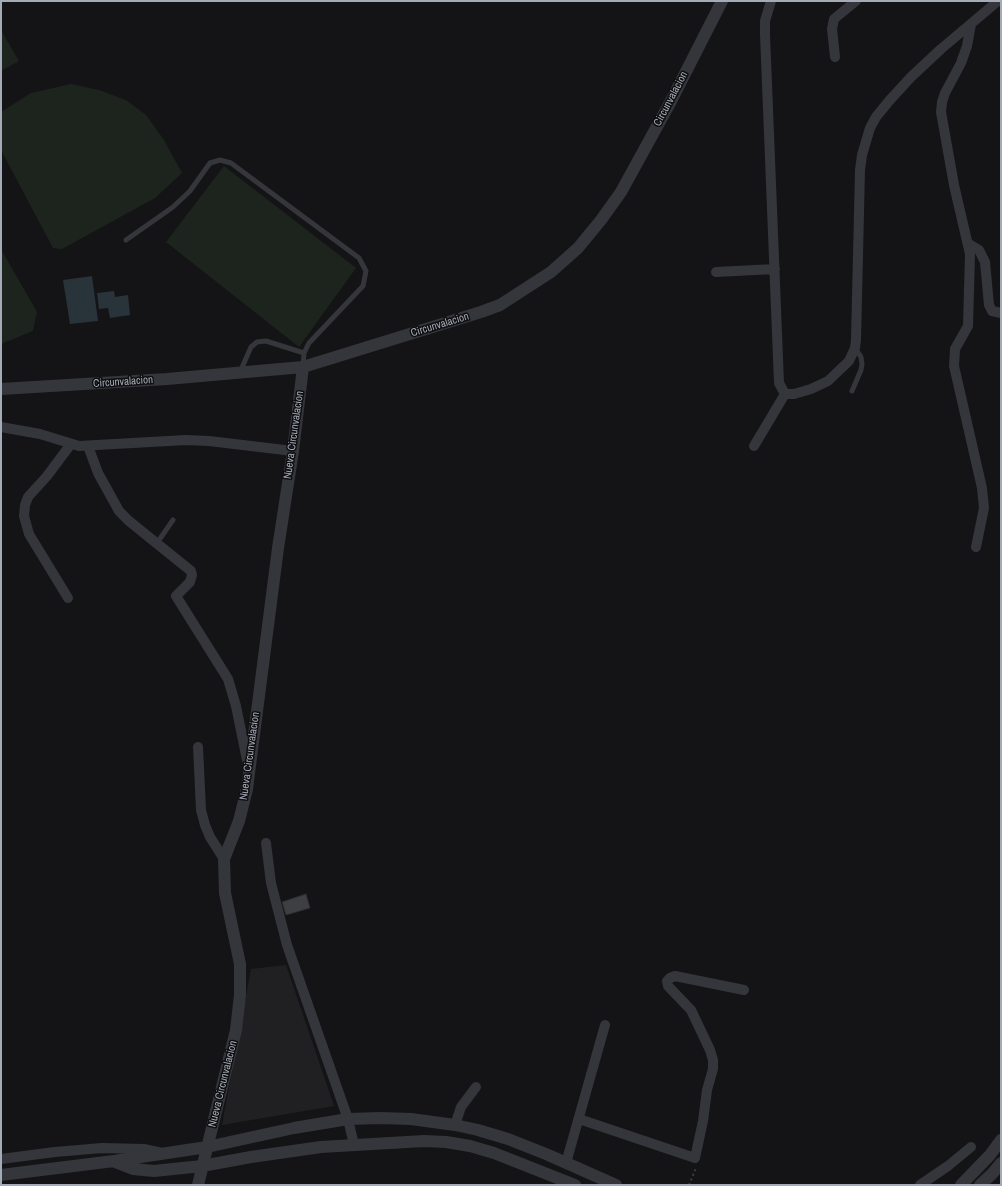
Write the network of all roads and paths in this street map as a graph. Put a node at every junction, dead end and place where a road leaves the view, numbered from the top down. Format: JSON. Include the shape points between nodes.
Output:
{"nodes":[{"id":1,"x":722,"y":1,"type":"edge"},
{"id":2,"x":771,"y":1,"type":"edge"},
{"id":3,"x":856,"y":1,"type":"edge"},
{"id":4,"x":998,"y":1,"type":"edge"},
{"id":5,"x":971,"y":24,"type":"junction"},
{"id":6,"x":835,"y":57,"type":"dead end"},
{"id":7,"x":126,"y":240,"type":"dead end"},
{"id":8,"x":969,"y":244,"type":"junction"},
{"id":9,"x":775,"y":269,"type":"junction"},
{"id":10,"x":716,"y":272,"type":"dead end"},
{"id":11,"x":1001,"y":314,"type":"edge"},
{"id":12,"x":855,"y":348,"type":"junction"},
{"id":13,"x":304,"y":353,"type":"junction"},
{"id":14,"x":303,"y":367,"type":"junction"},
{"id":15,"x":240,"y":372,"type":"junction"},
{"id":16,"x":1,"y":389,"type":"edge"},
{"id":17,"x":852,"y":391,"type":"dead end"},
{"id":18,"x":785,"y":394,"type":"junction"},
{"id":19,"x":1,"y":427,"type":"edge"},
{"id":20,"x":71,"y":444,"type":"junction"},
{"id":21,"x":88,"y":446,"type":"junction"},
{"id":22,"x":754,"y":446,"type":"dead end"},
{"id":23,"x":293,"y":451,"type":"junction"},
{"id":24,"x":173,"y":520,"type":"dead end"},
{"id":25,"x":157,"y":543,"type":"junction"},
{"id":26,"x":976,"y":547,"type":"dead end"},
{"id":27,"x":68,"y":598,"type":"dead end"},
{"id":28,"x":198,"y":747,"type":"dead end"},
{"id":29,"x":249,"y":769,"type":"junction"},
{"id":30,"x":266,"y":843,"type":"dead end"},
{"id":31,"x":224,"y":859,"type":"junction"},
{"id":32,"x":744,"y":990,"type":"dead end"},
{"id":33,"x":605,"y":1025,"type":"dead end"},
{"id":34,"x":476,"y":1086,"type":"dead end"},
{"id":35,"x":348,"y":1119,"type":"junction"},
{"id":36,"x":579,"y":1119,"type":"junction"},
{"id":37,"x":455,"y":1125,"type":"junction"},
{"id":38,"x":1001,"y":1140,"type":"edge"},
{"id":39,"x":354,"y":1145,"type":"junction"},
{"id":40,"x":207,"y":1147,"type":"junction"},
{"id":41,"x":971,"y":1147,"type":"dead end"},
{"id":42,"x":162,"y":1153,"type":"junction"},
{"id":43,"x":695,"y":1158,"type":"junction"},
{"id":44,"x":1,"y":1159,"type":"edge"},
{"id":45,"x":114,"y":1161,"type":"junction"},
{"id":46,"x":566,"y":1162,"type":"junction"},
{"id":47,"x":1001,"y":1163,"type":"edge"},
{"id":48,"x":202,"y":1166,"type":"junction"},
{"id":49,"x":1,"y":1175,"type":"edge"},
{"id":50,"x":198,"y":1185,"type":"edge"},
{"id":51,"x":575,"y":1185,"type":"edge"},
{"id":52,"x":616,"y":1185,"type":"edge"},
{"id":53,"x":689,"y":1185,"type":"edge"},
{"id":54,"x":920,"y":1185,"type":"edge"},
{"id":55,"x":961,"y":1185,"type":"edge"},
{"id":56,"x":980,"y":1185,"type":"edge"}],
"edges":[{"from":1,"to":14,"type":"street","name":"Circunvalacion","via":[[621,192],[578,248],[552,272],[500,305]]},
{"from":2,"to":9,"type":"street","via":[[765,21]]},
{"from":3,"to":6,"type":"street","via":[[834,19],[832,29]]},
{"from":4,"to":5,"type":"street"},
{"from":5,"to":8,"type":"street","via":[[961,63],[942,102],[944,136]]},
{"from":5,"to":12,"type":"street","via":[[911,77],[888,101],[870,128],[860,170]]},
{"from":7,"to":13,"type":"lane","via":[[173,207],[190,190],[210,162],[220,160],[231,163],[359,258],[366,271],[363,286],[309,343]]},
{"from":8,"to":11,"type":"street","via":[[979,250],[985,262],[989,305],[992,311]]},
{"from":8,"to":26,"type":"street","via":[[968,326],[955,350],[954,366],[982,488],[984,508]]},
{"from":9,"to":10,"type":"street"},
{"from":9,"to":18,"type":"street","via":[[779,383]]},
{"from":12,"to":17,"type":"lane","via":[[862,364]]},
{"from":12,"to":18,"type":"street","via":[[849,361],[828,381],[811,389]]},
{"from":13,"to":14,"type":"lane"},
{"from":13,"to":15,"type":"lane","via":[[266,341],[257,342],[251,347]]},
{"from":14,"to":15,"type":"street","name":"Circunvalacion"},
{"from":14,"to":23,"type":"street","name":"Nueva Circunvalacion"},
{"from":15,"to":16,"type":"street","name":"Circunvalacion"},
{"from":18,"to":22,"type":"street"},
{"from":19,"to":20,"type":"street","via":[[40,434]]},
{"from":20,"to":21,"type":"street"},
{"from":20,"to":27,"type":"street","via":[[28,497],[24,516],[29,534]]},
{"from":21,"to":23,"type":"street","via":[[186,440]]},
{"from":21,"to":25,"type":"street","via":[[98,473],[120,511]]},
{"from":23,"to":29,"type":"street","name":"Nueva Circunvalacion","via":[[276,556]]},
{"from":24,"to":25,"type":"lane"},
{"from":25,"to":29,"type":"street","via":[[191,571],[190,582],[176,596],[228,679]]},
{"from":28,"to":31,"type":"street","via":[[201,810],[205,824]]},
{"from":29,"to":31,"type":"street","name":"Nueva Circunvalacion","via":[[244,805]]},
{"from":30,"to":35,"type":"street","via":[[271,884],[287,945]]},
{"from":31,"to":40,"type":"street","name":"Nueva Circunvalacion","via":[[225,893],[240,964],[240,995],[236,1030]]},
{"from":32,"to":43,"type":"street","via":[[675,976],[667,981],[668,986],[691,1010],[713,1060]]},
{"from":33,"to":36,"type":"street"},
{"from":34,"to":37,"type":"street","via":[[461,1107]]},
{"from":35,"to":37,"type":"street","via":[[411,1119]]},
{"from":35,"to":39,"type":"street"},
{"from":35,"to":40,"type":"street"},
{"from":36,"to":43,"type":"street"},
{"from":36,"to":46,"type":"street"},
{"from":37,"to":46,"type":"street","via":[[508,1139]]},
{"from":38,"to":55,"type":"street","via":[[986,1160]]},
{"from":39,"to":48,"type":"street","via":[[300,1149]]},
{"from":39,"to":51,"type":"street","via":[[424,1141],[470,1146]]},
{"from":40,"to":42,"type":"street"},
{"from":40,"to":48,"type":"street","name":"Nueva Circunvalacion"},
{"from":41,"to":54,"type":"street"},
{"from":42,"to":44,"type":"street","via":[[144,1149],[102,1148]]},
{"from":42,"to":45,"type":"street"},
{"from":43,"to":53,"type":"path","via":[[697,1167]]},
{"from":45,"to":48,"type":"street","via":[[145,1171]]},
{"from":45,"to":49,"type":"street"},
{"from":46,"to":52,"type":"street"},
{"from":47,"to":56,"type":"street"},
{"from":48,"to":50,"type":"street","name":"Nueva Circunvalacion"}]}
